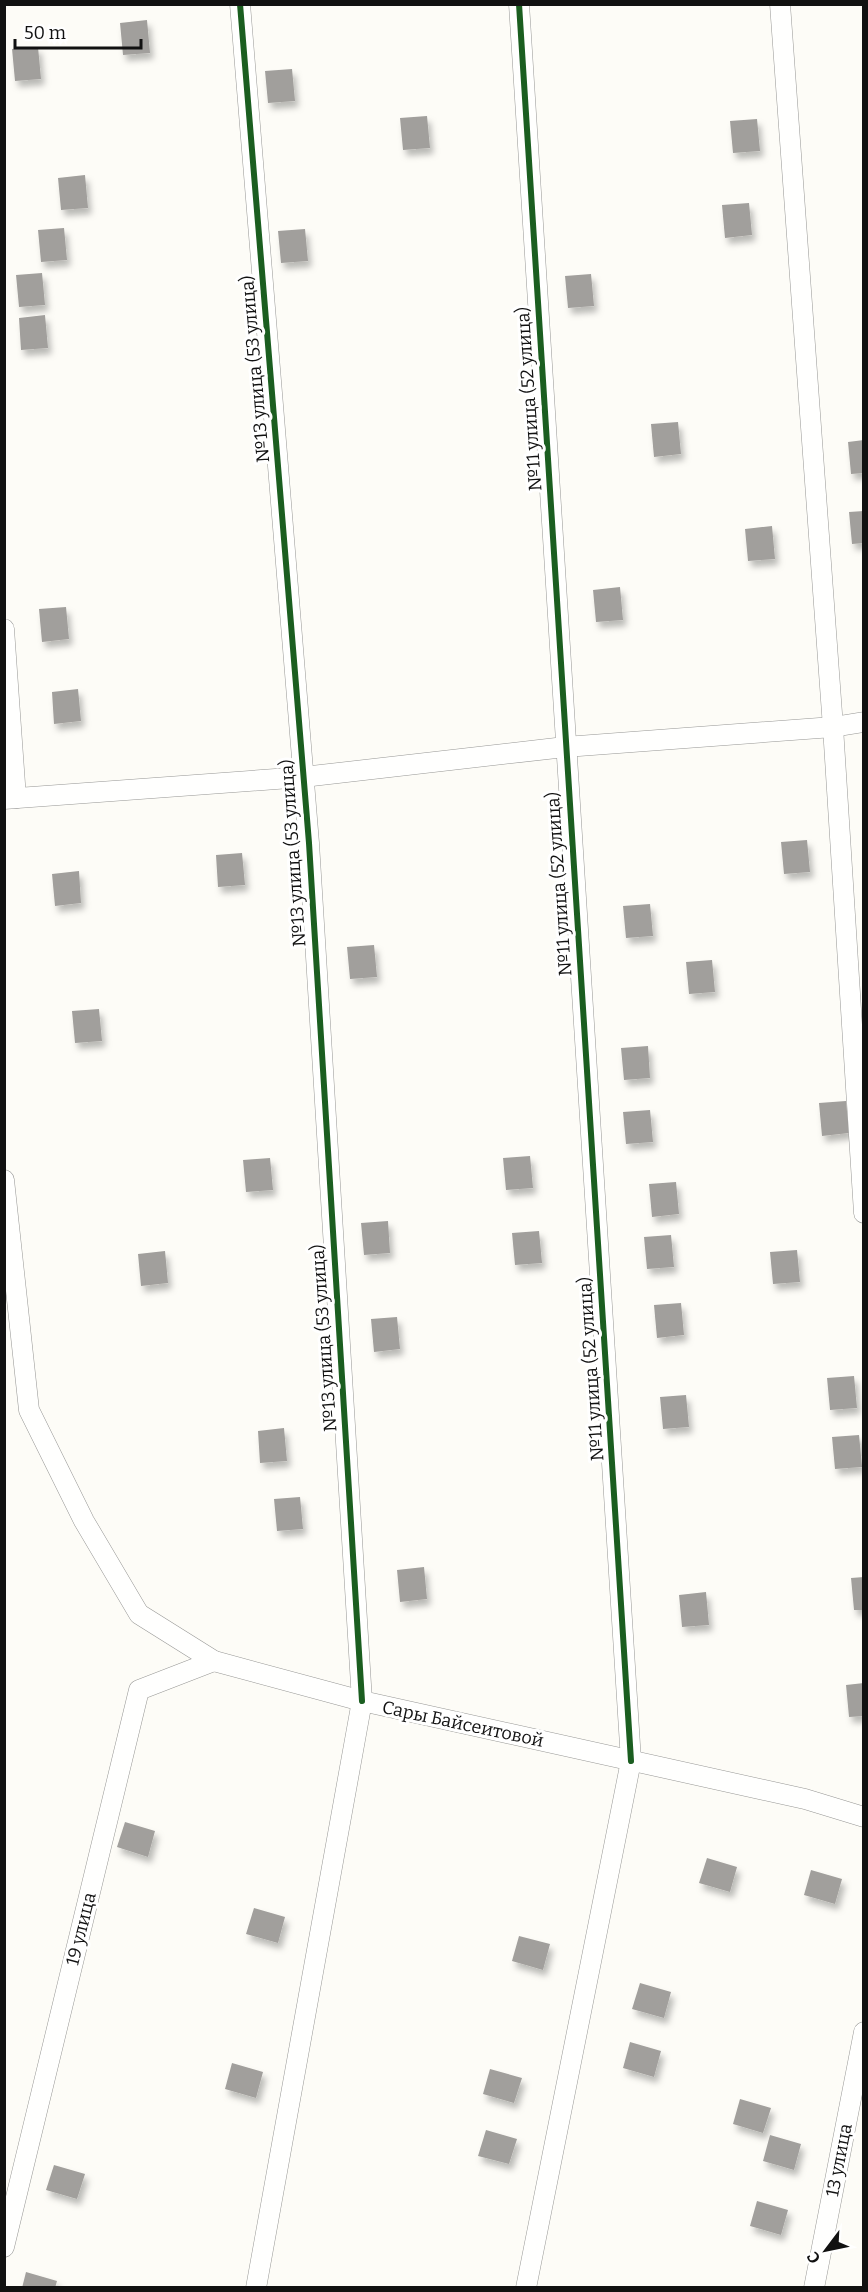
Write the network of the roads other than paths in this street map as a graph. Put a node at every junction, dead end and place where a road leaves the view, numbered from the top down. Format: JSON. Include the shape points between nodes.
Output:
{"nodes":[{"id":1,"x":240,"y":4,"type":"edge"},
{"id":2,"x":519,"y":4,"type":"edge"},
{"id":3,"x":780,"y":4,"type":"edge"},
{"id":4,"x":4,"y":629,"type":"edge"},
{"id":5,"x":864,"y":722,"type":"edge"},
{"id":6,"x":833,"y":727,"type":"junction"},
{"id":7,"x":565,"y":747,"type":"junction"},
{"id":8,"x":303,"y":777,"type":"junction"},
{"id":9,"x":10,"y":798,"type":"edge"},
{"id":10,"x":4,"y":1180,"type":"edge"},
{"id":11,"x":864,"y":1213,"type":"edge"},
{"id":12,"x":214,"y":1661,"type":"junction"},
{"id":13,"x":362,"y":1701,"type":"junction"},
{"id":14,"x":631,"y":1761,"type":"junction"},
{"id":15,"x":864,"y":1817,"type":"edge"},
{"id":16,"x":864,"y":2032,"type":"edge"},
{"id":17,"x":4,"y":2247,"type":"edge"},
{"id":18,"x":256,"y":2288,"type":"edge"},
{"id":19,"x":526,"y":2288,"type":"edge"},
{"id":20,"x":814,"y":2288,"type":"edge"}],
"edges":[{"from":1,"to":8,"type":"street","name":"№13 улица (53 улица)"},
{"from":2,"to":7,"type":"street","name":"№11 улица (52 улица)"},
{"from":3,"to":6,"type":"street"},
{"from":4,"to":9,"type":"street"},
{"from":5,"to":6,"type":"street"},
{"from":6,"to":7,"type":"street"},
{"from":6,"to":11,"type":"street"},
{"from":7,"to":8,"type":"street"},
{"from":7,"to":14,"type":"street","name":"№11 улица (52 улица)"},
{"from":8,"to":9,"type":"street"},
{"from":8,"to":13,"type":"street","name":"№13 улица (53 улица)"},
{"from":10,"to":12,"type":"street","name":"Сары Байсеитовой","via":[[29,1410],[84,1521],[139,1614]]},
{"from":12,"to":13,"type":"street","name":"Сары Байсеитовой"},
{"from":12,"to":17,"type":"street","name":"19 улица","via":[[139,1690]]},
{"from":13,"to":14,"type":"street","name":"Сары Байсеитовой"},
{"from":13,"to":18,"type":"street","name":"№13 улица (53 улица)"},
{"from":14,"to":15,"type":"street","name":"Сары Байсеитовой","via":[[805,1799]]},
{"from":14,"to":19,"type":"street","name":"№11 улица (52 улица)"},
{"from":16,"to":20,"type":"street","name":"13 улица"}]}
